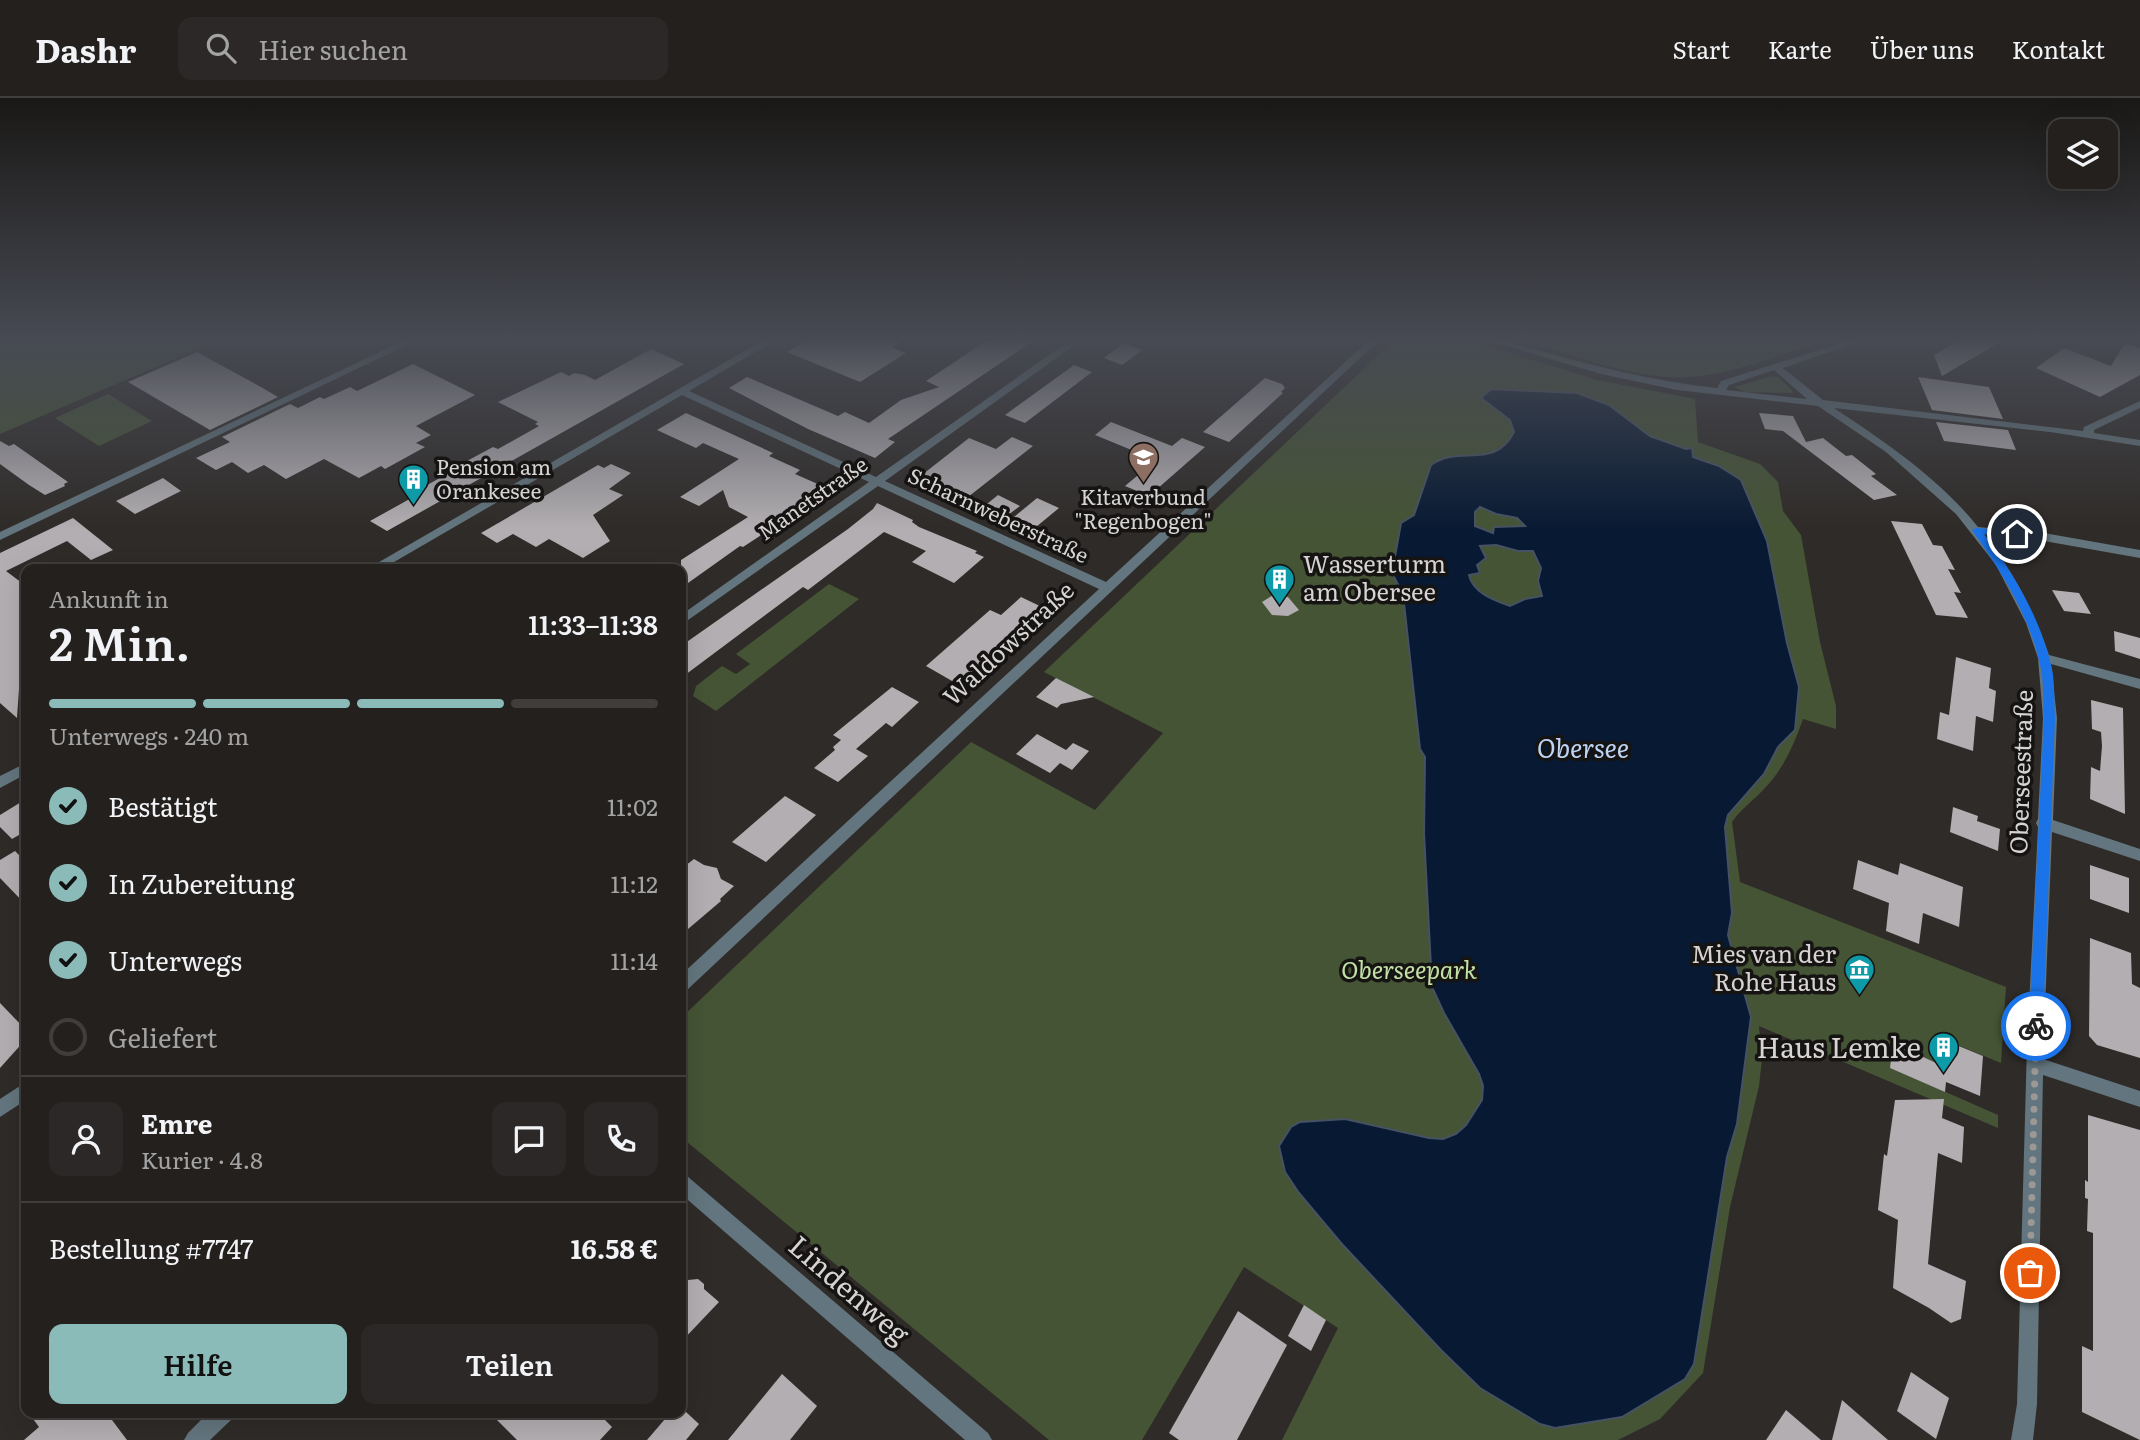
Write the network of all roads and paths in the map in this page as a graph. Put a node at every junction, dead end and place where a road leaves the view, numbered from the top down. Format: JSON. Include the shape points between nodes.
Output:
{"nodes":[{"id":1,"x":278,"y":404,"type":"edge"},
{"id":2,"x":659,"y":404,"type":"edge"},
{"id":3,"x":709,"y":404,"type":"edge"},
{"id":4,"x":987,"y":404,"type":"edge"},
{"id":5,"x":1306,"y":404,"type":"edge"},
{"id":6,"x":1821,"y":404,"type":"edge"},
{"id":7,"x":1832,"y":404,"type":"edge"},
{"id":8,"x":2140,"y":404,"type":"edge"},
{"id":9,"x":2090,"y":435,"type":"junction"},
{"id":10,"x":2140,"y":443,"type":"edge"},
{"id":11,"x":878,"y":481,"type":"junction"},
{"id":12,"x":1976,"y":530,"type":"junction"},
{"id":13,"x":0,"y":536,"type":"edge"},
{"id":14,"x":2140,"y":554,"type":"edge"},
{"id":15,"x":382,"y":564,"type":"edge"},
{"id":16,"x":1108,"y":588,"type":"junction"},
{"id":17,"x":686,"y":617,"type":"edge"},
{"id":18,"x":2044,"y":658,"type":"junction"},
{"id":19,"x":2140,"y":684,"type":"edge"},
{"id":20,"x":21,"y":771,"type":"edge"},
{"id":21,"x":0,"y":783,"type":"edge"},
{"id":22,"x":2043,"y":823,"type":"junction"},
{"id":23,"x":2140,"y":855,"type":"edge"},
{"id":24,"x":686,"y":980,"type":"edge"},
{"id":25,"x":2035,"y":1064,"type":"junction"},
{"id":26,"x":21,"y":1093,"type":"edge"},
{"id":27,"x":2140,"y":1099,"type":"edge"},
{"id":28,"x":0,"y":1108,"type":"edge"},
{"id":29,"x":686,"y":1186,"type":"edge"},
{"id":30,"x":219,"y":1418,"type":"edge"},
{"id":31,"x":195,"y":1440,"type":"edge"},
{"id":32,"x":981,"y":1440,"type":"edge"},
{"id":33,"x":2022,"y":1440,"type":"edge"}],
"edges":[{"from":1,"to":13,"type":"street"},
{"from":2,"to":15,"type":"street"},
{"from":3,"to":11,"type":"street","name":"Scharnweberstraße"},
{"from":4,"to":11,"type":"street","name":"Manetstraße"},
{"from":5,"to":16,"type":"street","name":"Waldowstraße"},
{"from":6,"to":12,"type":"street","name":"Oberseestraße","via":[[1890,450]]},
{"from":7,"to":9,"type":"street"},
{"from":8,"to":9,"type":"street","via":[[2088,429]]},
{"from":9,"to":10,"type":"street"},
{"from":11,"to":16,"type":"street","name":"Scharnweberstraße"},
{"from":11,"to":17,"type":"street","name":"Manetstraße"},
{"from":12,"to":14,"type":"street"},
{"from":12,"to":18,"type":"street","name":"Oberseestraße","via":[[2017,591]]},
{"from":16,"to":24,"type":"street","name":"Waldowstraße"},
{"from":18,"to":19,"type":"street"},
{"from":18,"to":22,"type":"street","name":"Oberseestraße","via":[[2050,718]]},
{"from":20,"to":21,"type":"street"},
{"from":22,"to":23,"type":"street"},
{"from":22,"to":25,"type":"street","name":"Oberseestraße"},
{"from":25,"to":27,"type":"street"},
{"from":25,"to":33,"type":"street","name":"Oberseestraße","via":[[2027,1404]]},
{"from":26,"to":28,"type":"street"},
{"from":29,"to":32,"type":"street","name":"Lindenweg"},
{"from":30,"to":31,"type":"street"}]}
